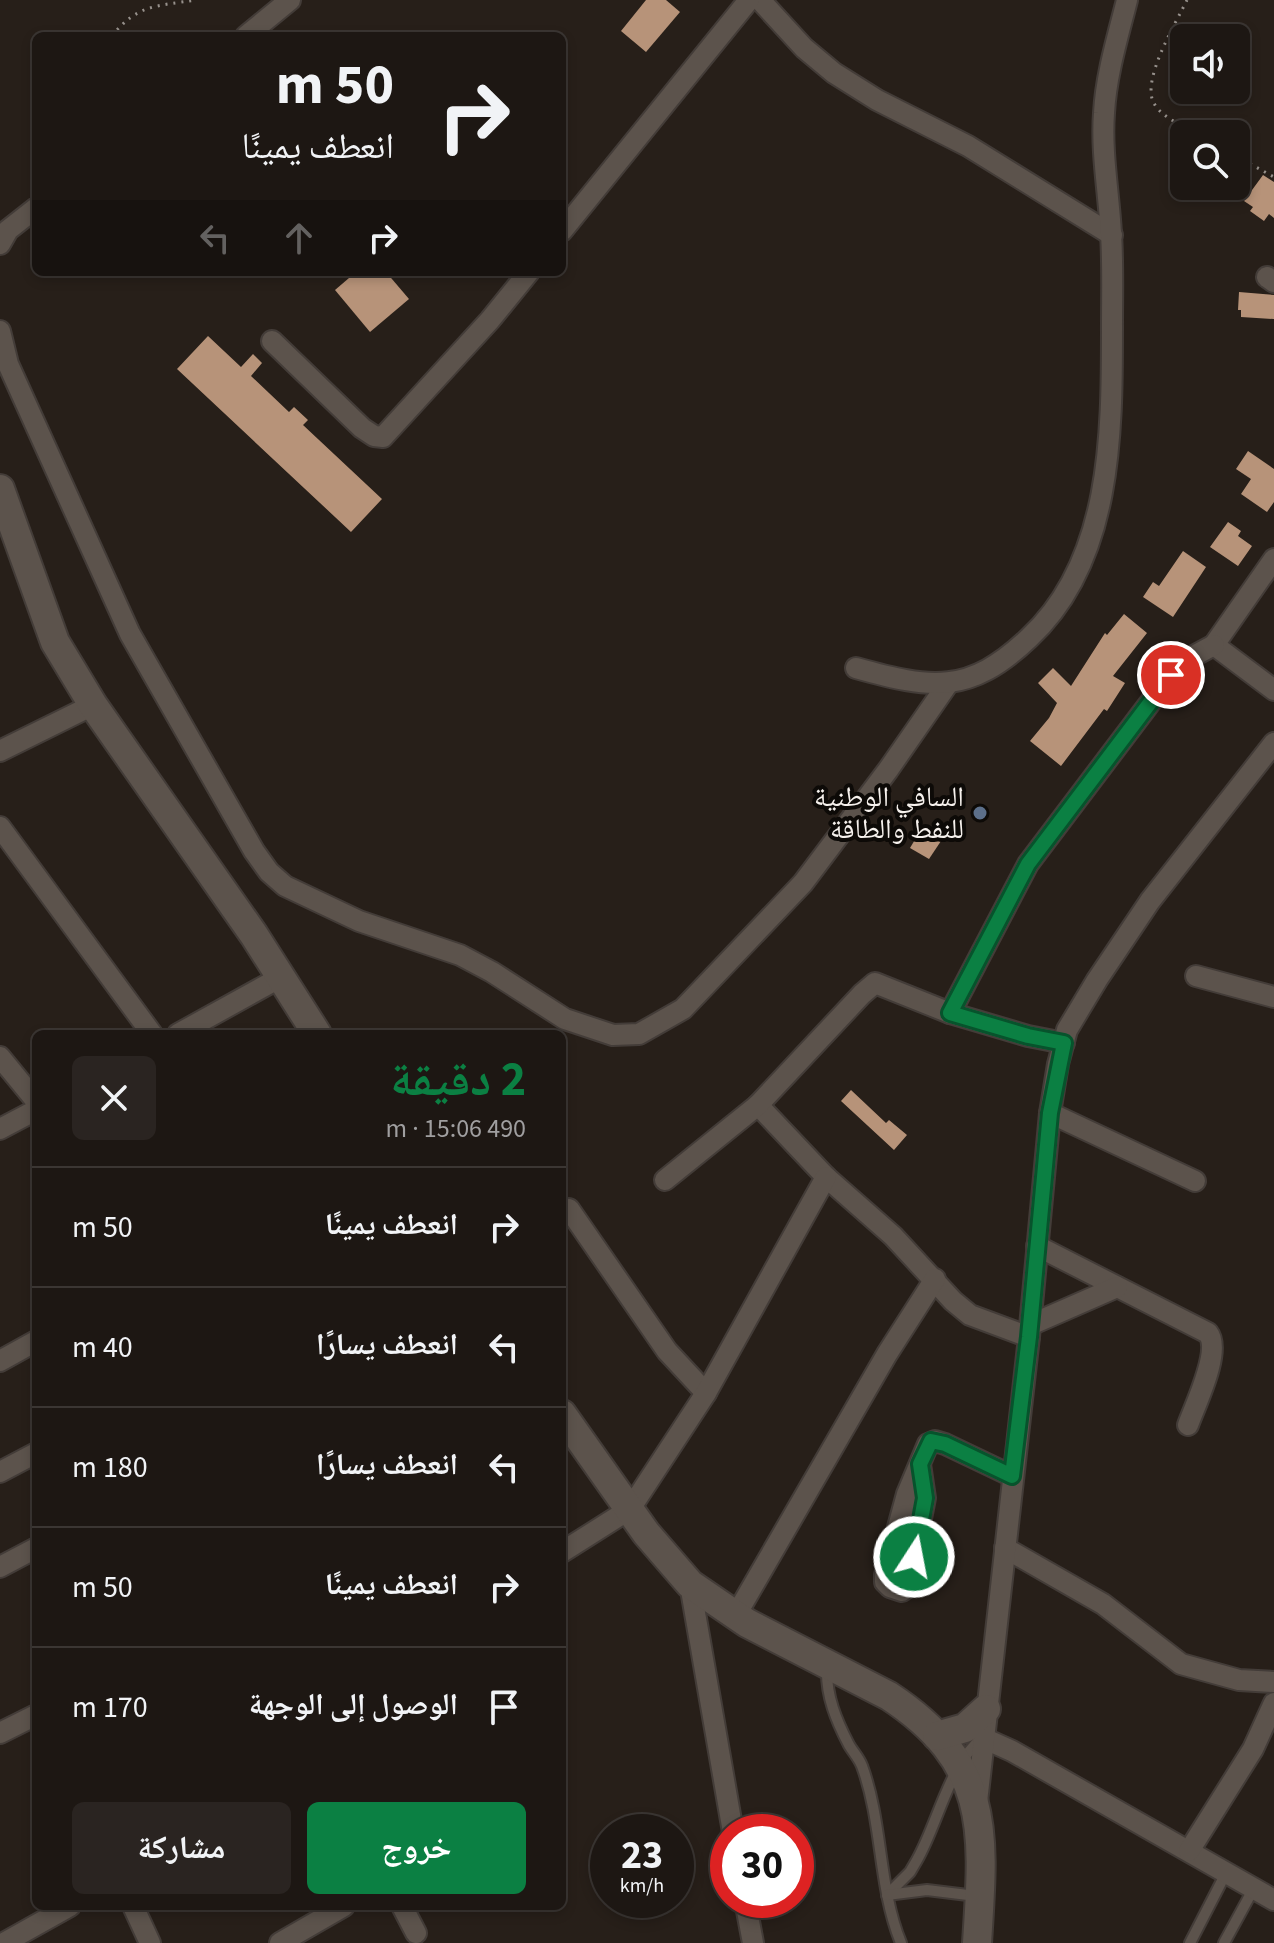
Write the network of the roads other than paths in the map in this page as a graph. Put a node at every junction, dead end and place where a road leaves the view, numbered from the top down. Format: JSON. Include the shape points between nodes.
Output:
{"nodes":[{"id":1,"x":290,"y":0,"type":"edge"},
{"id":2,"x":749,"y":0,"type":"edge"},
{"id":3,"x":760,"y":0,"type":"edge"},
{"id":4,"x":1127,"y":0,"type":"edge"},
{"id":5,"x":251,"y":32,"type":"edge"},
{"id":6,"x":32,"y":211,"type":"edge"},
{"id":7,"x":566,"y":226,"type":"edge"},
{"id":8,"x":1112,"y":235,"type":"junction"},
{"id":9,"x":0,"y":244,"type":"edge"},
{"id":10,"x":526,"y":276,"type":"edge"},
{"id":11,"x":0,"y":331,"type":"edge"},
{"id":12,"x":272,"y":341,"type":"dead end"},
{"id":13,"x":1,"y":493,"type":"edge"},
{"id":14,"x":1274,"y":559,"type":"edge"},
{"id":15,"x":1214,"y":645,"type":"junction"},
{"id":16,"x":856,"y":668,"type":"dead end"},
{"id":17,"x":947,"y":685,"type":"junction"},
{"id":18,"x":1274,"y":690,"type":"edge"},
{"id":19,"x":93,"y":705,"type":"junction"},
{"id":20,"x":1274,"y":743,"type":"edge"},
{"id":21,"x":0,"y":751,"type":"edge"},
{"id":22,"x":0,"y":827,"type":"edge"},
{"id":23,"x":1196,"y":976,"type":"dead end"},
{"id":24,"x":281,"y":977,"type":"junction"},
{"id":25,"x":1274,"y":997,"type":"edge"},
{"id":26,"x":950,"y":1013,"type":"junction"},
{"id":27,"x":149,"y":1030,"type":"edge"},
{"id":28,"x":185,"y":1030,"type":"edge"},
{"id":29,"x":314,"y":1030,"type":"edge"},
{"id":30,"x":1064,"y":1043,"type":"junction"},
{"id":31,"x":0,"y":1057,"type":"edge"},
{"id":32,"x":32,"y":1096,"type":"edge"},
{"id":33,"x":758,"y":1105,"type":"junction"},
{"id":34,"x":32,"y":1112,"type":"edge"},
{"id":35,"x":1050,"y":1113,"type":"junction"},
{"id":36,"x":0,"y":1129,"type":"edge"},
{"id":37,"x":826,"y":1177,"type":"junction"},
{"id":38,"x":665,"y":1180,"type":"dead end"},
{"id":39,"x":1195,"y":1181,"type":"dead end"},
{"id":40,"x":569,"y":1209,"type":"dead end"},
{"id":41,"x":1037,"y":1246,"type":"junction"},
{"id":42,"x":935,"y":1279,"type":"junction"},
{"id":43,"x":1117,"y":1287,"type":"junction"},
{"id":44,"x":1029,"y":1331,"type":"junction"},
{"id":45,"x":32,"y":1343,"type":"edge"},
{"id":46,"x":0,"y":1361,"type":"edge"},
{"id":47,"x":706,"y":1393,"type":"junction"},
{"id":48,"x":566,"y":1420,"type":"edge"},
{"id":49,"x":1188,"y":1425,"type":"dead end"},
{"id":50,"x":32,"y":1455,"type":"edge"},
{"id":51,"x":920,"y":1464,"type":"junction"},
{"id":52,"x":0,"y":1472,"type":"edge"},
{"id":53,"x":1012,"y":1476,"type":"junction"},
{"id":54,"x":630,"y":1509,"type":"junction"},
{"id":55,"x":1005,"y":1548,"type":"junction"},
{"id":56,"x":566,"y":1549,"type":"edge"},
{"id":57,"x":32,"y":1550,"type":"edge"},
{"id":58,"x":0,"y":1567,"type":"edge"},
{"id":59,"x":690,"y":1584,"type":"junction"},
{"id":60,"x":736,"y":1615,"type":"junction"},
{"id":61,"x":827,"y":1666,"type":"junction"},
{"id":62,"x":1274,"y":1682,"type":"edge"},
{"id":63,"x":1274,"y":1703,"type":"edge"},
{"id":64,"x":986,"y":1709,"type":"junction"},
{"id":65,"x":32,"y":1722,"type":"edge"},
{"id":66,"x":0,"y":1733,"type":"edge"},
{"id":67,"x":937,"y":1736,"type":"junction"},
{"id":68,"x":983,"y":1738,"type":"junction"},
{"id":69,"x":959,"y":1766,"type":"junction"},
{"id":70,"x":977,"y":1806,"type":"junction"},
{"id":71,"x":730,"y":1814,"type":"edge"},
{"id":72,"x":1189,"y":1851,"type":"junction"},
{"id":73,"x":1226,"y":1873,"type":"junction"},
{"id":74,"x":1254,"y":1888,"type":"junction"},
{"id":75,"x":887,"y":1895,"type":"junction"},
{"id":76,"x":980,"y":1897,"type":"junction"},
{"id":77,"x":1274,"y":1900,"type":"edge"},
{"id":78,"x":63,"y":1910,"type":"edge"},
{"id":79,"x":135,"y":1910,"type":"edge"},
{"id":80,"x":337,"y":1910,"type":"edge"},
{"id":81,"x":404,"y":1910,"type":"edge"},
{"id":82,"x":748,"y":1918,"type":"edge"},
{"id":83,"x":416,"y":1933,"type":"dead end"},
{"id":84,"x":4,"y":1943,"type":"edge"},
{"id":85,"x":150,"y":1943,"type":"edge"},
{"id":86,"x":280,"y":1943,"type":"edge"},
{"id":87,"x":753,"y":1943,"type":"edge"},
{"id":88,"x":901,"y":1943,"type":"edge"},
{"id":89,"x":977,"y":1943,"type":"edge"},
{"id":90,"x":1190,"y":1943,"type":"edge"},
{"id":91,"x":1224,"y":1943,"type":"edge"}],
"edges":[{"from":1,"to":5,"type":"street"},
{"from":2,"to":7,"type":"street"},
{"from":3,"to":8,"type":"street","via":[[834,73],[968,146]]},
{"from":4,"to":8,"type":"street","via":[[1104,112]]},
{"from":6,"to":9,"type":"street","via":[[8,230]]},
{"from":8,"to":17,"type":"street","via":[[1109,433],[1092,536],[1067,592],[1043,626],[1013,654],[982,673]]},
{"from":10,"to":12,"type":"street","via":[[383,437],[362,428]]},
{"from":11,"to":17,"type":"street","via":[[8,364],[130,634],[269,872],[285,886],[359,921],[460,955],[565,1019],[613,1035],[639,1034],[683,1009],[803,883]]},
{"from":13,"to":19,"type":"main road","via":[[55,642]]},
{"from":14,"to":15,"type":"street"},
{"from":15,"to":18,"type":"street"},
{"from":15,"to":26,"type":"street","via":[[1171,675],[1028,864]]},
{"from":16,"to":17,"type":"street"},
{"from":19,"to":21,"type":"street"},
{"from":19,"to":24,"type":"main road"},
{"from":20,"to":30,"type":"street","via":[[1150,901],[1097,980]]},
{"from":22,"to":27,"type":"street"},
{"from":23,"to":25,"type":"street"},
{"from":24,"to":28,"type":"street"},
{"from":24,"to":29,"type":"main road"},
{"from":26,"to":30,"type":"street"},
{"from":26,"to":33,"type":"street","via":[[875,983]]},
{"from":30,"to":35,"type":"street"},
{"from":31,"to":32,"type":"street"},
{"from":33,"to":37,"type":"street"},
{"from":33,"to":38,"type":"street"},
{"from":34,"to":36,"type":"street"},
{"from":35,"to":39,"type":"street"},
{"from":35,"to":41,"type":"street"},
{"from":37,"to":42,"type":"street"},
{"from":37,"to":47,"type":"street"},
{"from":40,"to":47,"type":"street","via":[[667,1351]]},
{"from":41,"to":43,"type":"street"},
{"from":41,"to":44,"type":"street"},
{"from":42,"to":44,"type":"street","via":[[970,1315]]},
{"from":42,"to":60,"type":"street"},
{"from":43,"to":44,"type":"street"},
{"from":43,"to":49,"type":"street","via":[[1212,1338],[1214,1352]]},
{"from":44,"to":53,"type":"street"},
{"from":45,"to":46,"type":"street"},
{"from":47,"to":54,"type":"street"},
{"from":48,"to":54,"type":"main road"},
{"from":50,"to":52,"type":"street"},
{"from":51,"to":51,"type":"street","via":[[925,1498],[908,1586],[896,1591],[885,1575]]},
{"from":51,"to":53,"type":"street","via":[[928,1444],[935,1441]]},
{"from":53,"to":55,"type":"street"},
{"from":54,"to":56,"type":"street"},
{"from":54,"to":59,"type":"main road"},
{"from":55,"to":62,"type":"street","via":[[1103,1604],[1181,1664],[1239,1680]]},
{"from":55,"to":64,"type":"street"},
{"from":57,"to":58,"type":"street"},
{"from":59,"to":60,"type":"main road"},
{"from":59,"to":71,"type":"street"},
{"from":60,"to":61,"type":"main road"},
{"from":61,"to":67,"type":"main road","via":[[889,1696]]},
{"from":61,"to":75,"type":"lane","via":[[833,1710],[867,1781]]},
{"from":63,"to":72,"type":"street","via":[[1253,1749]]},
{"from":64,"to":67,"type":"main road","via":[[965,1728]]},
{"from":64,"to":68,"type":"street"},
{"from":65,"to":66,"type":"street"},
{"from":67,"to":69,"type":"main road"},
{"from":68,"to":69,"type":"lane"},
{"from":68,"to":70,"type":"street"},
{"from":68,"to":72,"type":"street"},
{"from":69,"to":70,"type":"main road"},
{"from":69,"to":75,"type":"lane","via":[[917,1860]]},
{"from":70,"to":76,"type":"main road"},
{"from":72,"to":73,"type":"street"},
{"from":73,"to":74,"type":"street"},
{"from":73,"to":90,"type":"lane"},
{"from":74,"to":77,"type":"street"},
{"from":74,"to":91,"type":"lane"},
{"from":75,"to":76,"type":"lane","via":[[927,1890]]},
{"from":75,"to":88,"type":"lane"},
{"from":76,"to":89,"type":"main road"},
{"from":78,"to":84,"type":"street"},
{"from":79,"to":85,"type":"street"},
{"from":80,"to":86,"type":"street"},
{"from":81,"to":83,"type":"street"},
{"from":82,"to":87,"type":"street"}]}
